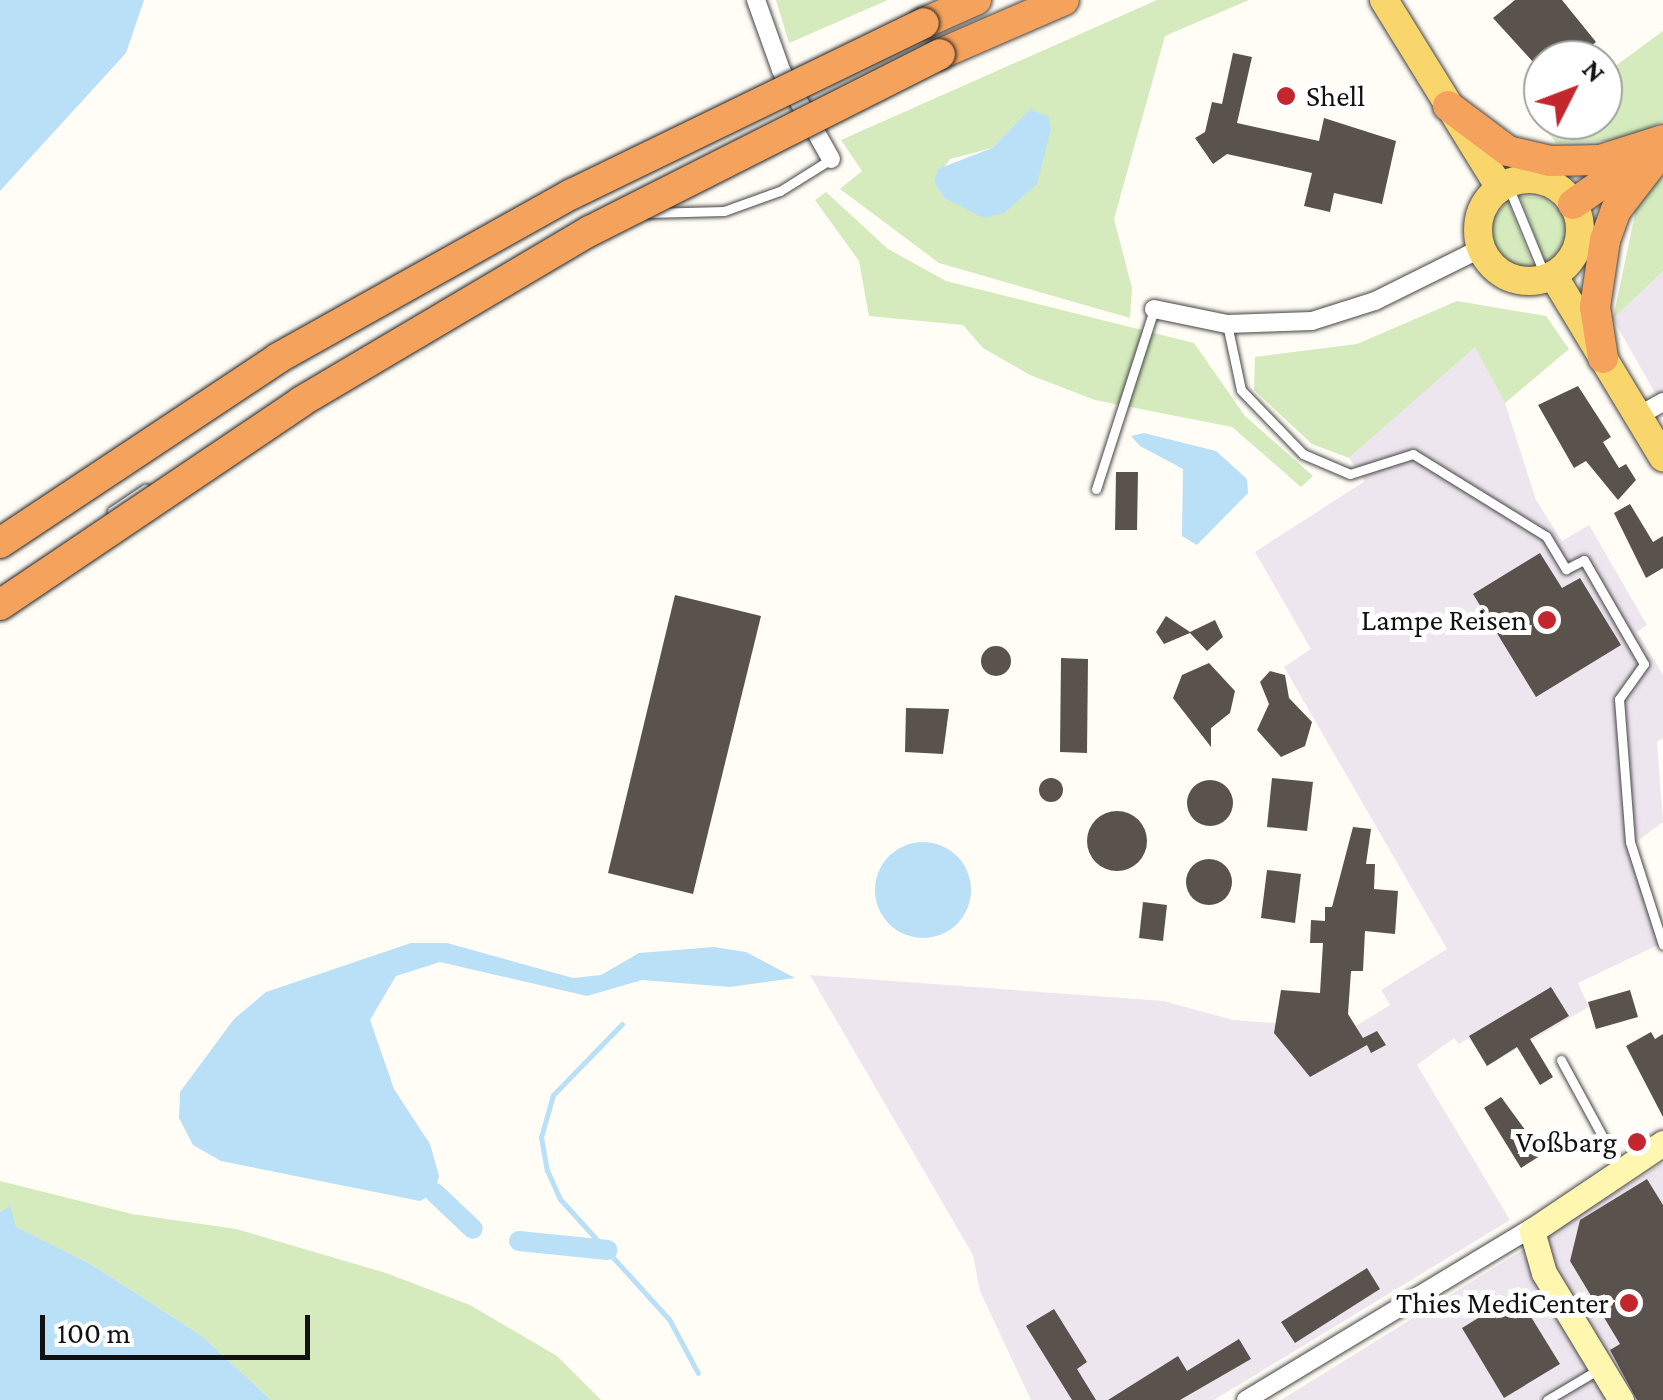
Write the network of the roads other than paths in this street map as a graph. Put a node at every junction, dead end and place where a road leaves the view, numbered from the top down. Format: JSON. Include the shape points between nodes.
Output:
{"nodes":[{"id":1,"x":756,"y":0,"type":"edge"},
{"id":2,"x":976,"y":0,"type":"edge"},
{"id":3,"x":1064,"y":0,"type":"edge"},
{"id":4,"x":1384,"y":0,"type":"edge"},
{"id":5,"x":1448,"y":106,"type":"junction"},
{"id":6,"x":1663,"y":140,"type":"edge"},
{"id":7,"x":1663,"y":149,"type":"edge"},
{"id":8,"x":831,"y":159,"type":"joint"},
{"id":9,"x":1504,"y":186,"type":"junction"},
{"id":10,"x":1573,"y":204,"type":"junction"},
{"id":11,"x":1482,"y":248,"type":"junction"},
{"id":12,"x":1549,"y":277,"type":"junction"},
{"id":13,"x":1154,"y":309,"type":"joint"},
{"id":14,"x":1227,"y":324,"type":"junction"},
{"id":15,"x":1602,"y":358,"type":"junction"},
{"id":16,"x":1651,"y":409,"type":"edge"},
{"id":17,"x":1663,"y":457,"type":"edge"},
{"id":18,"x":1096,"y":489,"type":"dead end"},
{"id":19,"x":0,"y":543,"type":"edge"},
{"id":20,"x":0,"y":591,"type":"edge"},
{"id":21,"x":0,"y":605,"type":"edge"},
{"id":22,"x":1663,"y":944,"type":"edge"},
{"id":23,"x":1561,"y":1060,"type":"dead end"},
{"id":24,"x":1663,"y":1143,"type":"edge"},
{"id":25,"x":1620,"y":1170,"type":"junction"},
{"id":26,"x":1534,"y":1226,"type":"junction"},
{"id":27,"x":1601,"y":1367,"type":"junction"},
{"id":28,"x":1246,"y":1400,"type":"edge"},
{"id":29,"x":1547,"y":1400,"type":"edge"},
{"id":30,"x":1621,"y":1400,"type":"edge"}],
"edges":[{"from":1,"to":8,"type":"street","via":[[781,70]]},
{"from":2,"to":19,"type":"highway","bridge":true,"via":[[711,122],[330,329]]},
{"from":3,"to":21,"type":"highway","bridge":true,"via":[[940,54],[590,231],[302,401]]},
{"from":4,"to":5,"type":"main road"},
{"from":5,"to":6,"type":"highway","via":[[1508,150],[1550,162],[1600,160]]},
{"from":5,"to":9,"type":"main road"},
{"from":6,"to":10,"type":"highway"},
{"from":7,"to":15,"type":"highway","via":[[1616,210],[1606,240],[1595,307]]},
{"from":8,"to":20,"type":"lane","via":[[780,191],[700,216],[610,208],[342,362]]},
{"from":9,"to":10,"type":"main road","via":[[1548,182]]},
{"from":9,"to":11,"type":"main road","via":[[1480,214]]},
{"from":9,"to":12,"type":"lane"},
{"from":10,"to":12,"type":"main road","via":[[1576,248]]},
{"from":11,"to":12,"type":"main road","via":[[1500,272]]},
{"from":11,"to":14,"type":"street","via":[[1375,301],[1312,321]]},
{"from":12,"to":15,"type":"main road"},
{"from":13,"to":14,"type":"street"},
{"from":13,"to":18,"type":"lane"},
{"from":14,"to":22,"type":"lane","via":[[1242,390],[1303,454],[1350,474],[1413,454],[1546,536],[1566,568],[1584,560],[1644,664],[1619,699],[1630,842]]},
{"from":15,"to":16,"type":"main road"},
{"from":16,"to":17,"type":"main road"},
{"from":23,"to":25,"type":"lane"},
{"from":24,"to":25,"type":"street"},
{"from":25,"to":26,"type":"street"},
{"from":26,"to":27,"type":"street","via":[[1536,1258]]},
{"from":26,"to":28,"type":"street"},
{"from":27,"to":29,"type":"lane"},
{"from":27,"to":30,"type":"street"}]}
